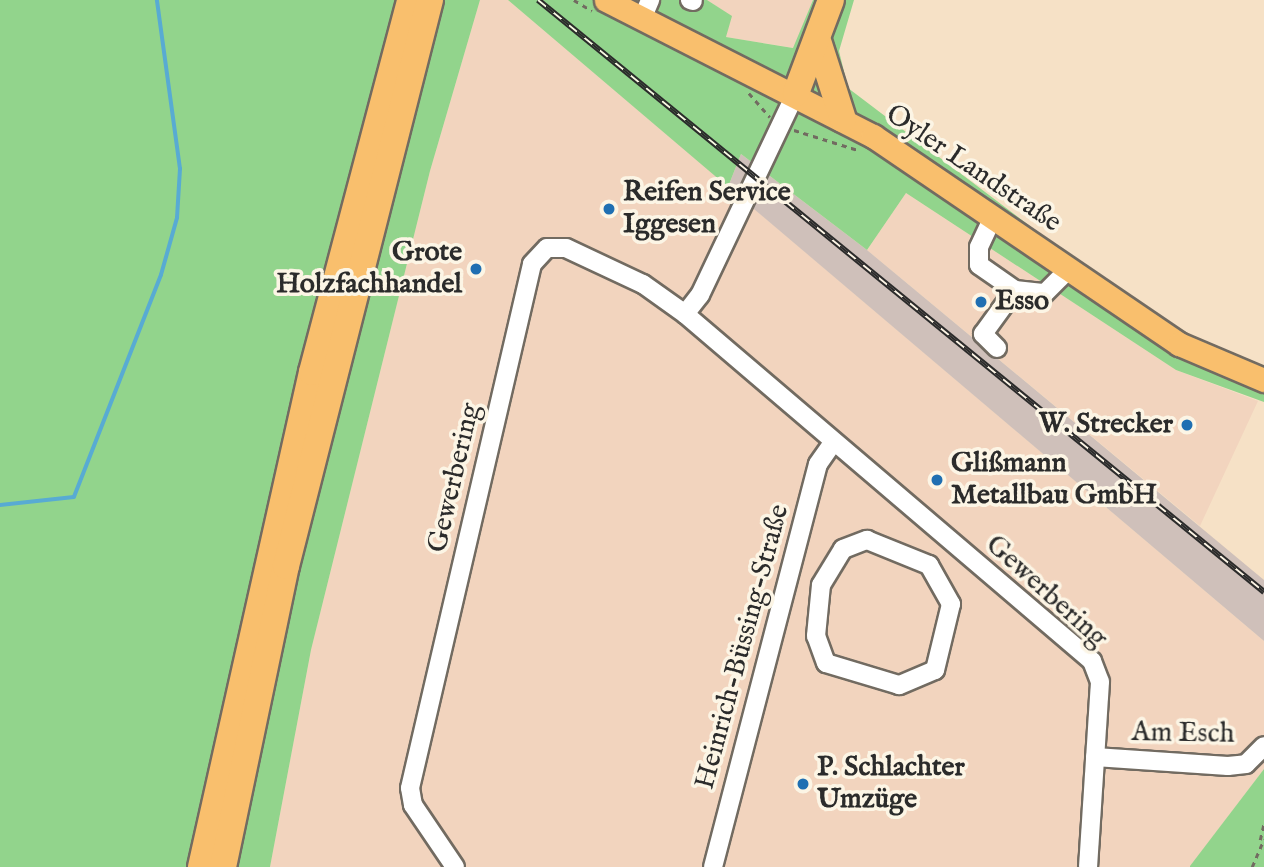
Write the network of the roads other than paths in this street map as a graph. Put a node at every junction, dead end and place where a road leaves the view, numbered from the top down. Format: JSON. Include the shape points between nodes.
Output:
{"nodes":[{"id":1,"x":410,"y":0,"type":"edge"},
{"id":2,"x":430,"y":0,"type":"edge"},
{"id":3,"x":606,"y":0,"type":"edge"},
{"id":4,"x":831,"y":0,"type":"edge"},
{"id":5,"x":646,"y":10,"type":"edge"},
{"id":6,"x":819,"y":42,"type":"junction"},
{"id":7,"x":796,"y":93,"type":"junction"},
{"id":8,"x":843,"y":119,"type":"junction"},
{"id":9,"x":993,"y":217,"type":"junction"},
{"id":10,"x":1068,"y":270,"type":"junction"},
{"id":11,"x":1015,"y":290,"type":"junction"},
{"id":12,"x":685,"y":314,"type":"junction"},
{"id":13,"x":997,"y":348,"type":"dead end"},
{"id":14,"x":1264,"y":380,"type":"edge"},
{"id":15,"x":832,"y":444,"type":"junction"},
{"id":16,"x":821,"y":585,"type":"joint"},
{"id":17,"x":1264,"y":746,"type":"edge"},
{"id":18,"x":1095,"y":757,"type":"junction"},
{"id":19,"x":201,"y":867,"type":"edge"},
{"id":20,"x":223,"y":867,"type":"edge"},
{"id":21,"x":456,"y":867,"type":"edge"},
{"id":22,"x":713,"y":867,"type":"edge"},
{"id":23,"x":1088,"y":867,"type":"edge"}],
"edges":[{"from":1,"to":19,"type":"highway","via":[[309,386]]},
{"from":2,"to":20,"type":"highway","via":[[286,566]]},
{"from":3,"to":5,"type":"main road","name":"Oyler Landstraße"},
{"from":4,"to":6,"type":"highway"},
{"from":5,"to":7,"type":"main road","name":"Oyler Landstraße"},
{"from":6,"to":7,"type":"highway"},
{"from":6,"to":8,"type":"highway"},
{"from":7,"to":8,"type":"main road","name":"Oyler Landstraße"},
{"from":7,"to":12,"type":"street","via":[[700,295]]},
{"from":8,"to":9,"type":"main road","name":"Oyler Landstraße"},
{"from":9,"to":10,"type":"main road","name":"Oyler Landstraße"},
{"from":9,"to":11,"type":"street","via":[[979,247],[979,265]]},
{"from":10,"to":11,"type":"street","via":[[1045,293]]},
{"from":10,"to":14,"type":"main road","name":"Oyler Landstraße","via":[[1179,344]]},
{"from":11,"to":13,"type":"street","via":[[983,334]]},
{"from":12,"to":15,"type":"street","name":"Gewerbering"},
{"from":12,"to":21,"type":"street","name":"Gewerbering","via":[[643,284],[566,248],[547,248],[532,264],[410,788],[413,805]]},
{"from":15,"to":18,"type":"street","name":"Gewerbering","via":[[1092,661],[1100,682]]},
{"from":15,"to":22,"type":"street","name":"Heinrich-Büssing-Straße","via":[[818,464]]},
{"from":16,"to":16,"type":"street","via":[[816,636],[826,663],[899,685],[935,670],[951,604],[929,565],[867,540],[843,549]]},
{"from":17,"to":18,"type":"street","name":"Am Esch","via":[[1246,764],[1228,766]]},
{"from":18,"to":23,"type":"street","name":"Gewerbering"}]}
